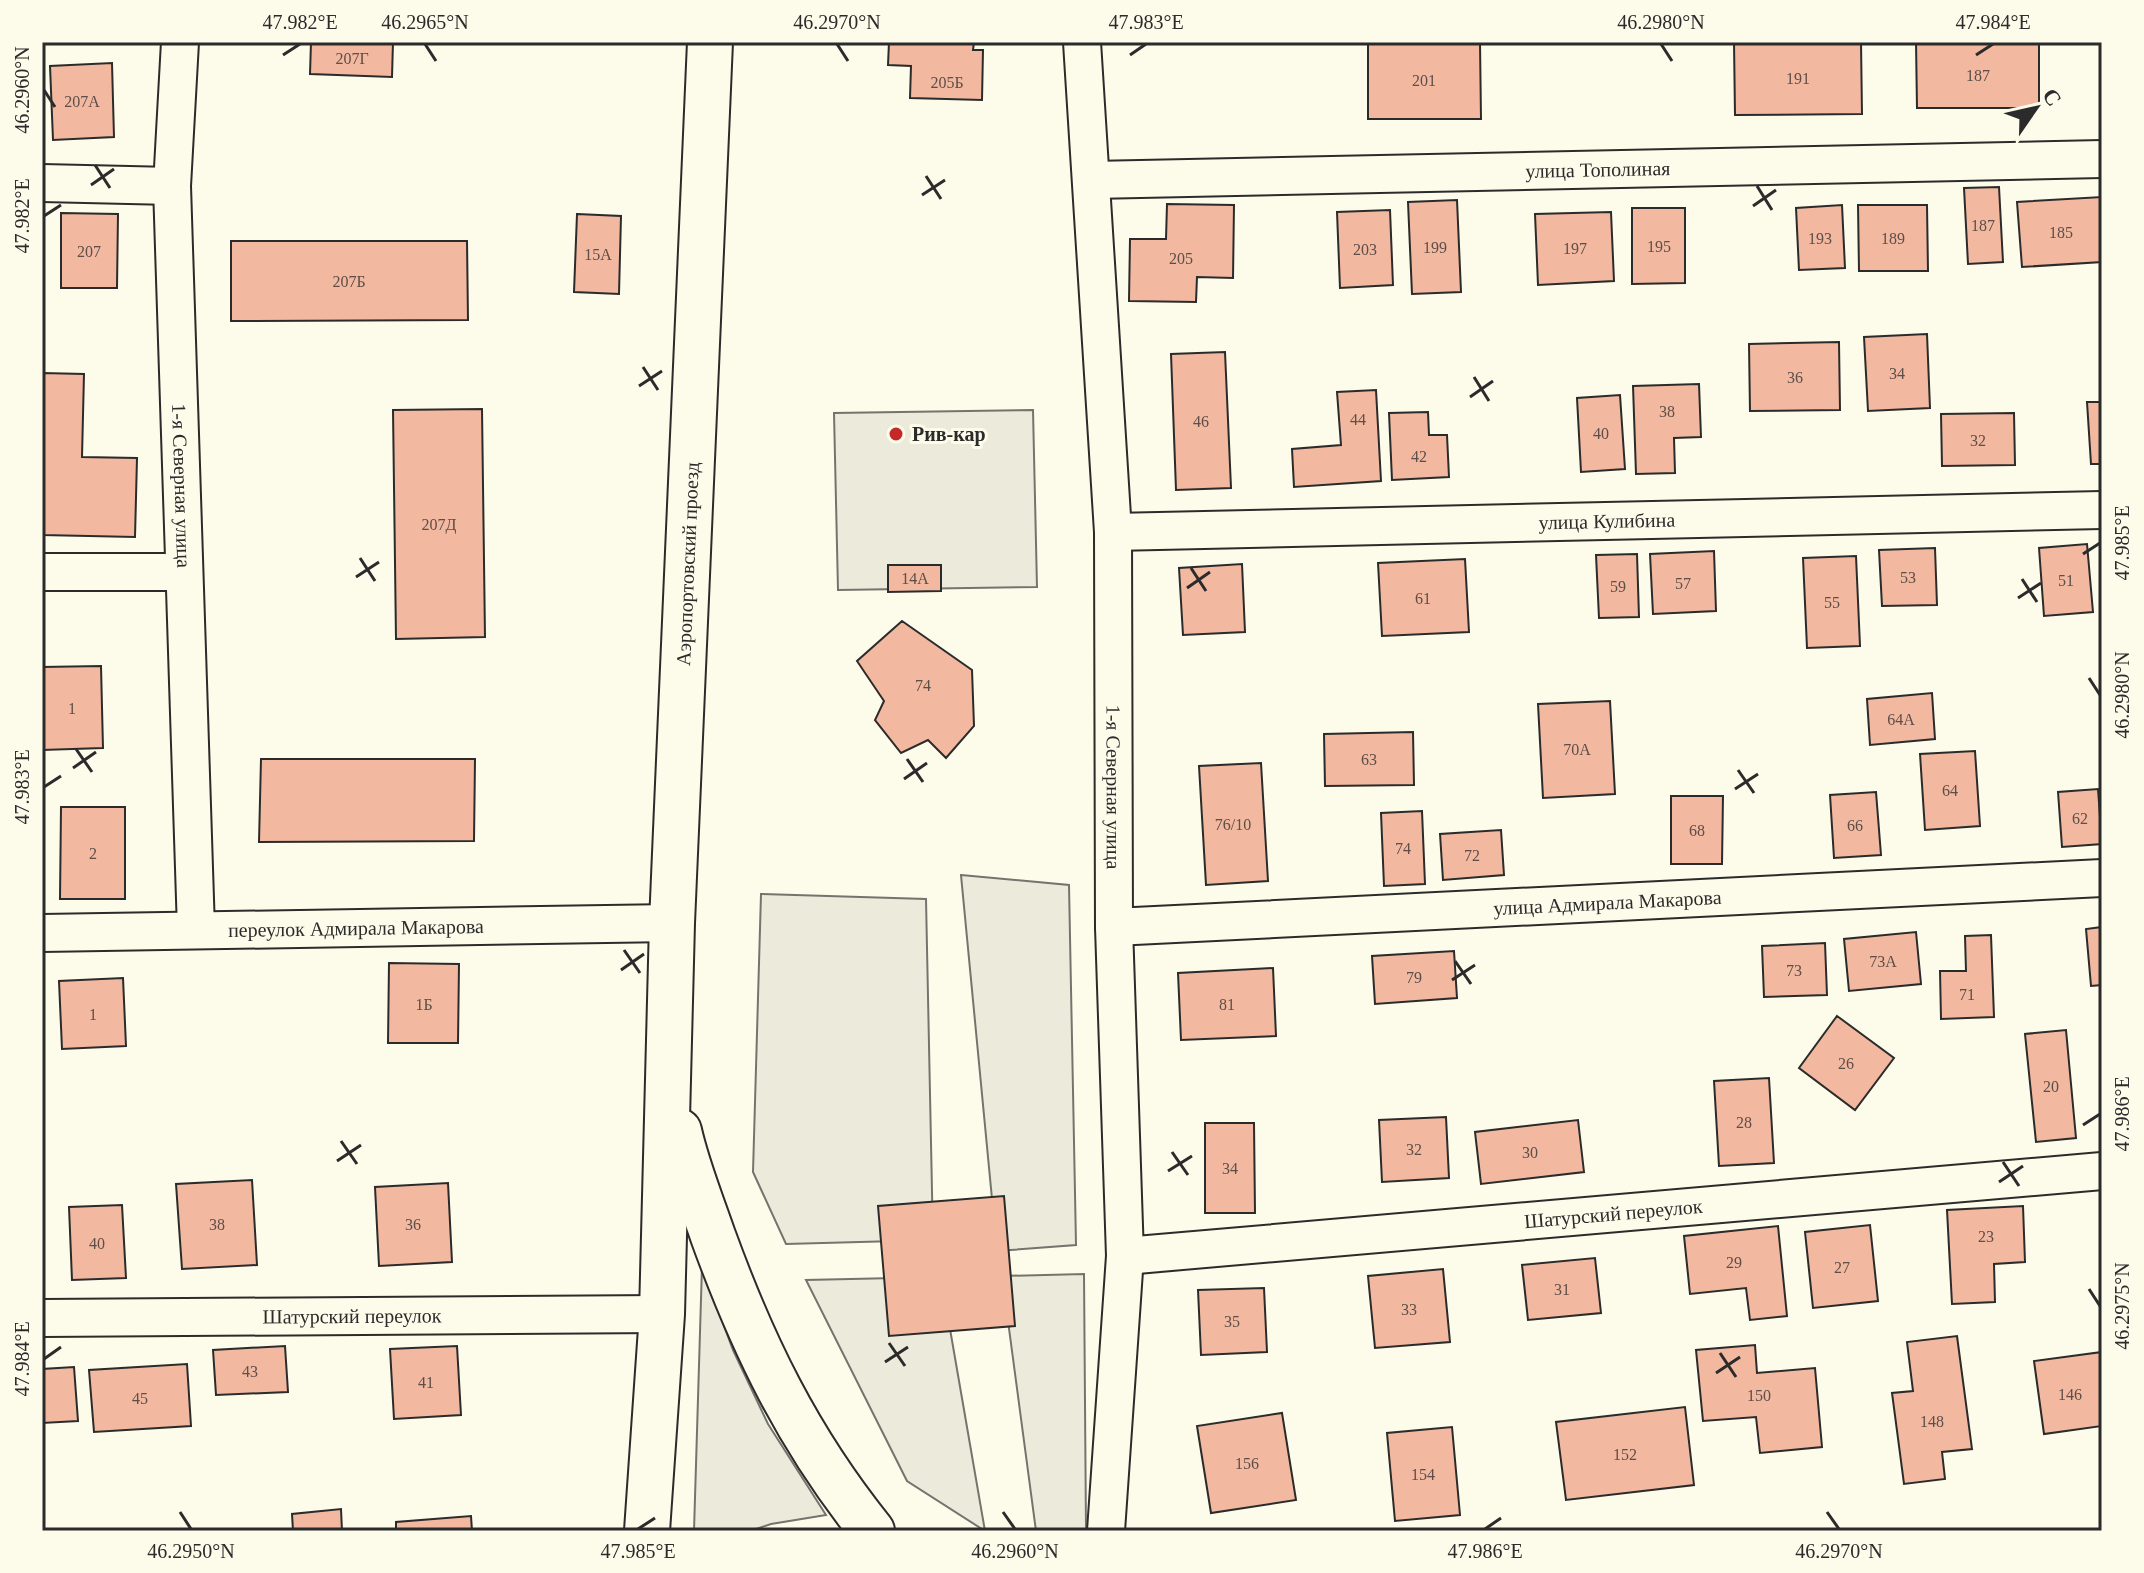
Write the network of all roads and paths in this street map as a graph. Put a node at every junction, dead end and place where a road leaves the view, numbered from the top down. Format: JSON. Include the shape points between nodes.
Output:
{"nodes":[{"id":1,"x":180,"y":42,"type":"edge"},
{"id":2,"x":710,"y":42,"type":"edge"},
{"id":3,"x":1082,"y":42,"type":"edge"},
{"id":4,"x":2102,"y":159,"type":"edge"},
{"id":5,"x":1092,"y":180,"type":"junction"},
{"id":6,"x":42,"y":183,"type":"edge"},
{"id":7,"x":172,"y":186,"type":"junction"},
{"id":8,"x":2102,"y":510,"type":"edge"},
{"id":9,"x":1113,"y":532,"type":"junction"},
{"id":10,"x":42,"y":572,"type":"edge"},
{"id":11,"x":183,"y":572,"type":"junction"},
{"id":12,"x":2102,"y":878,"type":"edge"},
{"id":13,"x":672,"y":923,"type":"junction"},
{"id":14,"x":1114,"y":927,"type":"junction"},
{"id":15,"x":196,"y":930,"type":"junction"},
{"id":16,"x":42,"y":933,"type":"edge"},
{"id":17,"x":668,"y":1086,"type":"junction"},
{"id":18,"x":2102,"y":1171,"type":"edge"},
{"id":19,"x":1125,"y":1256,"type":"junction"},
{"id":20,"x":662,"y":1314,"type":"junction"},
{"id":21,"x":42,"y":1318,"type":"edge"},
{"id":22,"x":647,"y":1531,"type":"edge"},
{"id":23,"x":872,"y":1531,"type":"edge"},
{"id":24,"x":1106,"y":1531,"type":"edge"}],
"edges":[{"from":1,"to":7,"type":"street","name":"1-я Северная улица"},
{"from":2,"to":13,"type":"main road","name":"Аэропортовский проезд"},
{"from":3,"to":5,"type":"street","name":"1-я Северная улица"},
{"from":4,"to":5,"type":"street","name":"улица Тополиная"},
{"from":5,"to":9,"type":"street","name":"1-я Северная улица"},
{"from":6,"to":7,"type":"street"},
{"from":7,"to":11,"type":"street","name":"1-я Северная улица"},
{"from":8,"to":9,"type":"street","name":"улица Кулибина"},
{"from":9,"to":14,"type":"street","name":"1-я Северная улица"},
{"from":10,"to":11,"type":"street"},
{"from":11,"to":15,"type":"street","name":"1-я Северная улица"},
{"from":12,"to":14,"type":"street","name":"улица Адмирала Макарова"},
{"from":13,"to":15,"type":"street","name":"переулок Адмирала Макарова"},
{"from":13,"to":17,"type":"main road","name":"Аэропортовский проезд"},
{"from":14,"to":19,"type":"street","name":"1-я Северная улица"},
{"from":15,"to":16,"type":"street","name":"переулок Адмирала Макарова"},
{"from":17,"to":20,"type":"main road"},
{"from":17,"to":23,"type":"main road","via":[[685,1158],[762,1358],[802,1434]]},
{"from":18,"to":19,"type":"street","name":"Шатурский переулок"},
{"from":19,"to":24,"type":"street","name":"1-я Северная улица"},
{"from":20,"to":21,"type":"street","name":"Шатурский переулок"},
{"from":20,"to":22,"type":"main road"}]}
